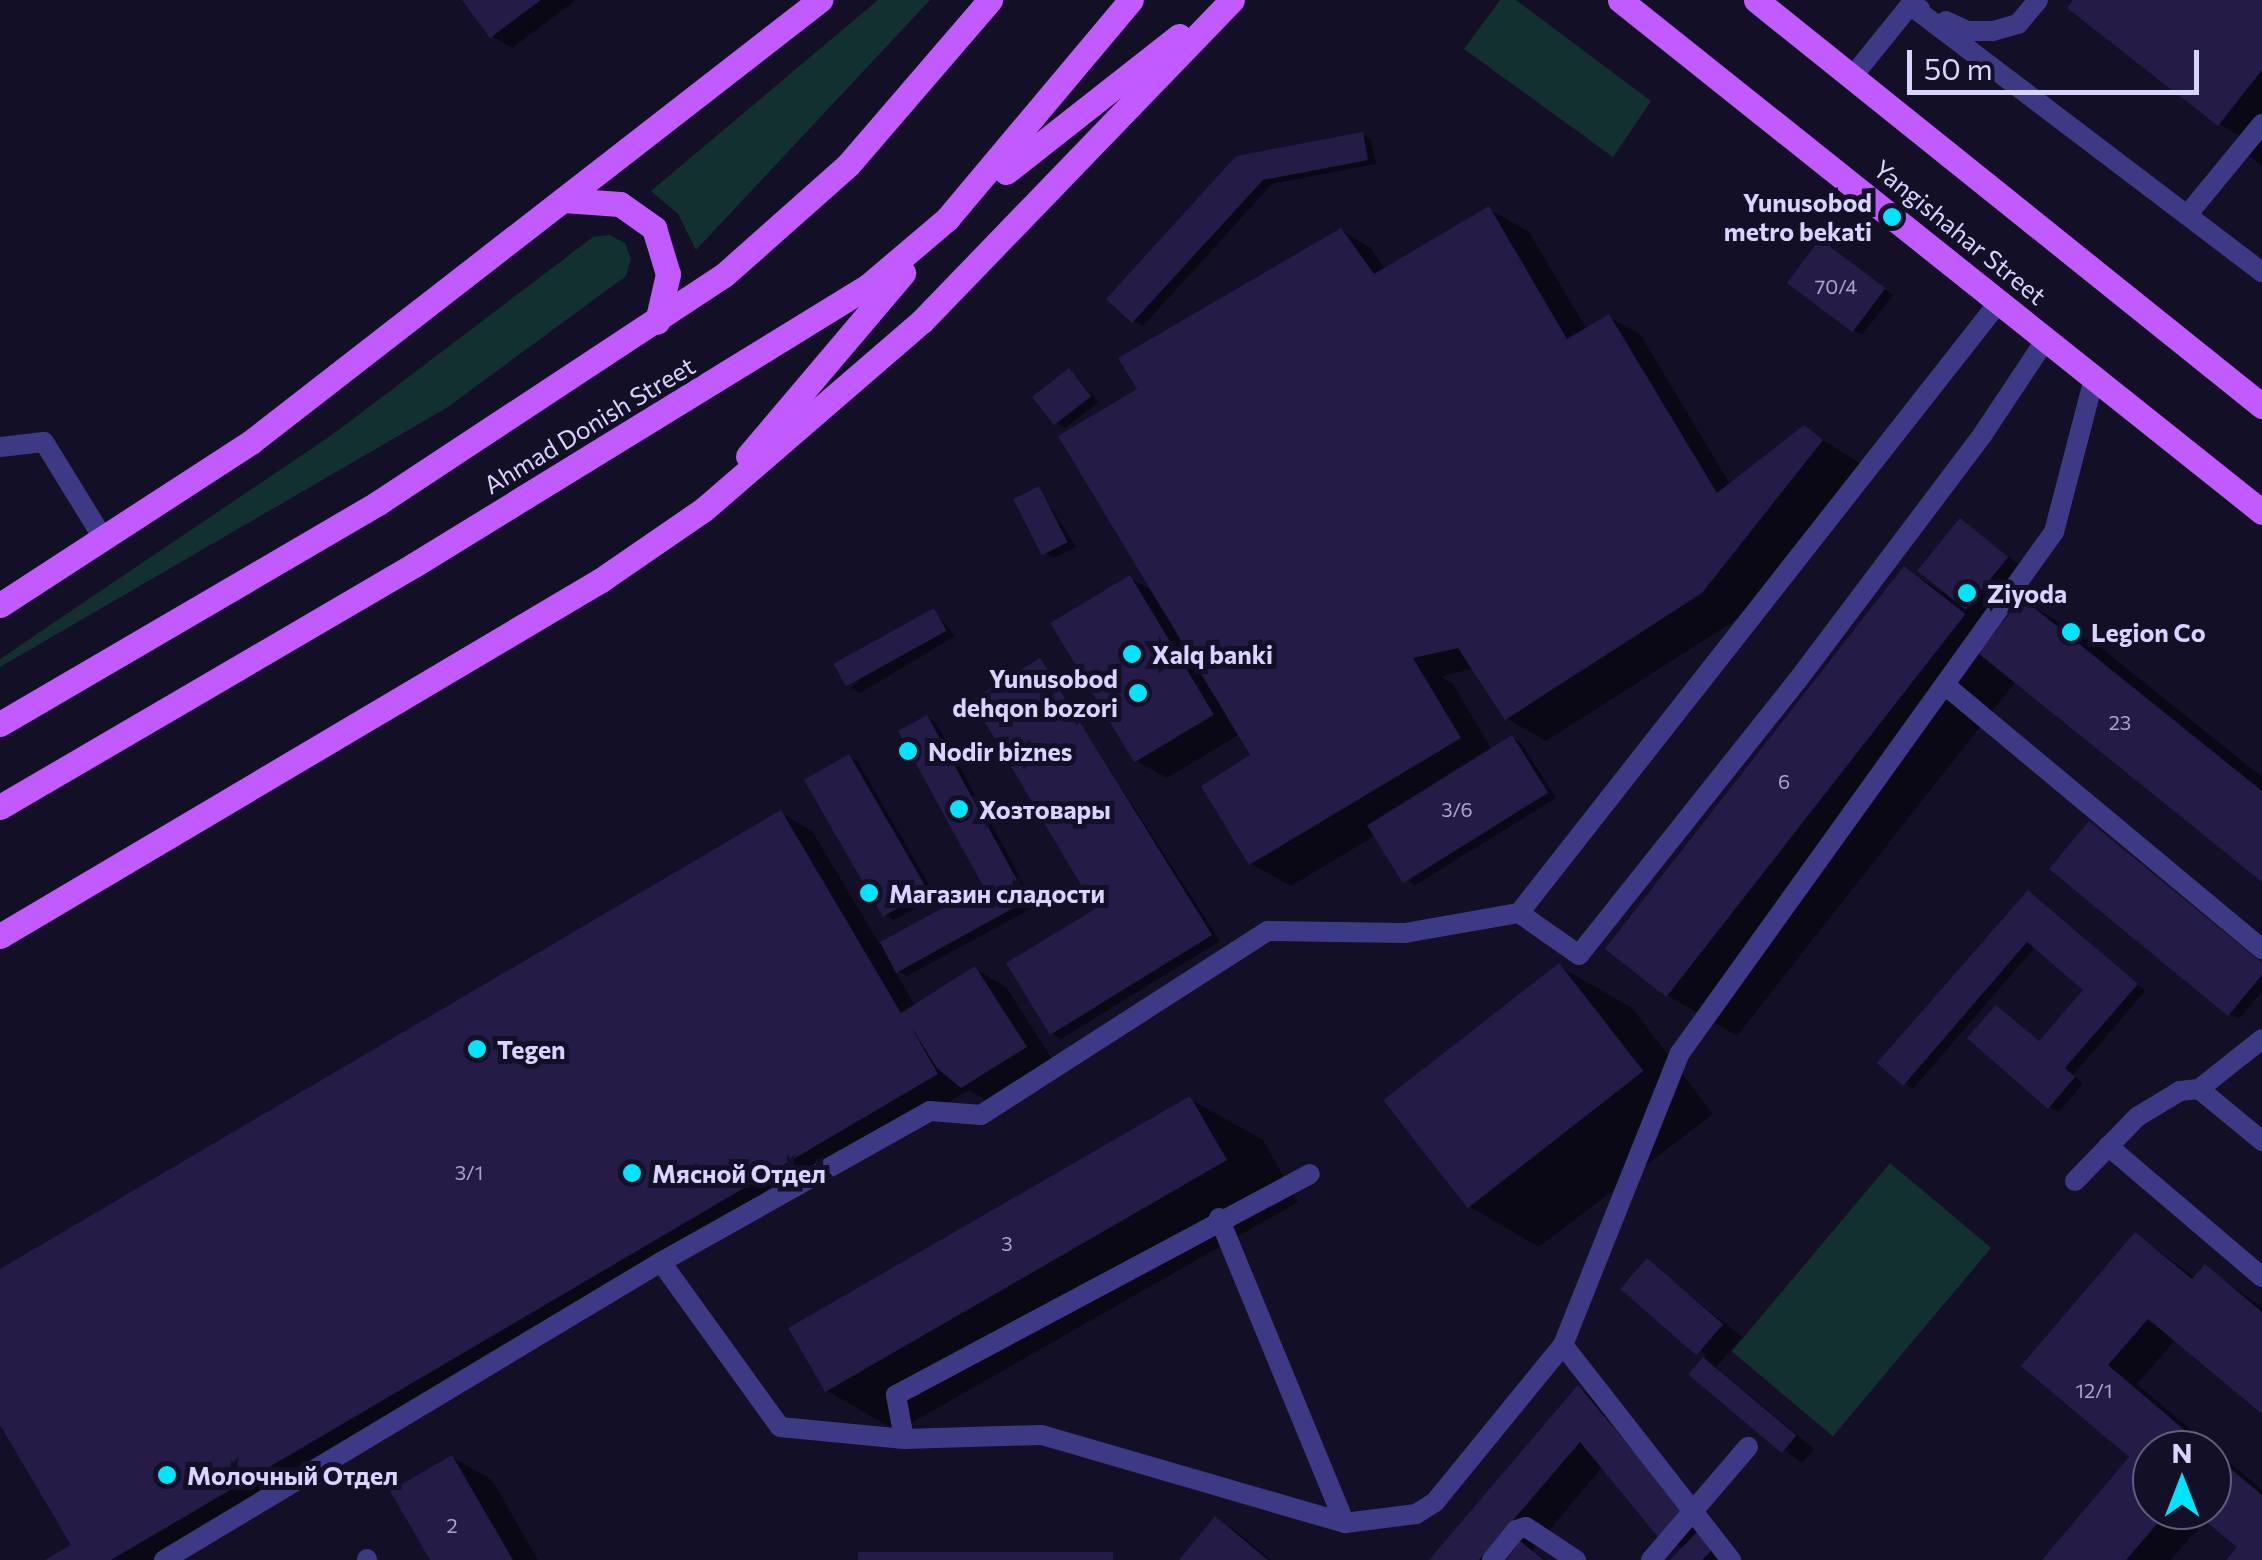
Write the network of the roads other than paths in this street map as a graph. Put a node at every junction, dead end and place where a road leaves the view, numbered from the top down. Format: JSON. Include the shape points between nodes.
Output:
{"nodes":[{"id":1,"x":820,"y":0,"type":"edge"},
{"id":2,"x":990,"y":0,"type":"edge"},
{"id":3,"x":1131,"y":0,"type":"edge"},
{"id":4,"x":1228,"y":0,"type":"edge"},
{"id":5,"x":1620,"y":0,"type":"edge"},
{"id":6,"x":1756,"y":0,"type":"edge"},
{"id":7,"x":2038,"y":0,"type":"edge"},
{"id":8,"x":1910,"y":5,"type":"junction"},
{"id":9,"x":1852,"y":77,"type":"junction"},
{"id":10,"x":2262,"y":124,"type":"edge"},
{"id":11,"x":563,"y":200,"type":"junction"},
{"id":12,"x":2188,"y":214,"type":"junction"},
{"id":13,"x":948,"y":219,"type":"junction"},
{"id":14,"x":2262,"y":272,"type":"edge"},
{"id":15,"x":1999,"y":302,"type":"junction"},
{"id":16,"x":657,"y":322,"type":"junction"},
{"id":17,"x":2046,"y":339,"type":"junction"},
{"id":18,"x":2094,"y":378,"type":"junction"},
{"id":19,"x":2262,"y":406,"type":"edge"},
{"id":20,"x":0,"y":447,"type":"edge"},
{"id":21,"x":703,"y":510,"type":"junction"},
{"id":22,"x":2262,"y":512,"type":"edge"},
{"id":23,"x":103,"y":538,"type":"junction"},
{"id":24,"x":0,"y":606,"type":"edge"},
{"id":25,"x":1945,"y":685,"type":"junction"},
{"id":26,"x":0,"y":724,"type":"edge"},
{"id":27,"x":0,"y":806,"type":"edge"},
{"id":28,"x":1519,"y":913,"type":"junction"},
{"id":29,"x":0,"y":936,"type":"edge"},
{"id":30,"x":2262,"y":948,"type":"edge"},
{"id":31,"x":2262,"y":1040,"type":"edge"},
{"id":32,"x":2199,"y":1089,"type":"junction"},
{"id":33,"x":2262,"y":1141,"type":"edge"},
{"id":34,"x":2108,"y":1146,"type":"junction"},
{"id":35,"x":1310,"y":1174,"type":"dead end"},
{"id":36,"x":2075,"y":1181,"type":"dead end"},
{"id":37,"x":1219,"y":1218,"type":"junction"},
{"id":38,"x":661,"y":1262,"type":"junction"},
{"id":39,"x":2262,"y":1277,"type":"edge"},
{"id":40,"x":1563,"y":1344,"type":"junction"},
{"id":41,"x":904,"y":1439,"type":"junction"},
{"id":42,"x":1748,"y":1447,"type":"dead end"},
{"id":43,"x":1692,"y":1506,"type":"junction"},
{"id":44,"x":1344,"y":1522,"type":"junction"},
{"id":45,"x":164,"y":1560,"type":"edge"},
{"id":46,"x":1492,"y":1560,"type":"edge"},
{"id":47,"x":1576,"y":1560,"type":"edge"},
{"id":48,"x":1651,"y":1560,"type":"edge"},
{"id":49,"x":1731,"y":1560,"type":"edge"}],
"edges":[{"from":1,"to":11,"type":"main road"},
{"from":2,"to":16,"type":"main road","name":"Ahmad Donish Street","via":[[808,204]]},
{"from":3,"to":13,"type":"main road","name":"Ahmad Donish Street"},
{"from":4,"to":13,"type":"main road"},
{"from":4,"to":21,"type":"main road","via":[[922,321]]},
{"from":5,"to":15,"type":"main road","name":"Yangishahar Street"},
{"from":6,"to":9,"type":"main road"},
{"from":7,"to":8,"type":"lane","via":[[2018,24],[1993,31],[1967,31]]},
{"from":8,"to":9,"type":"lane"},
{"from":8,"to":12,"type":"lane"},
{"from":9,"to":19,"type":"main road"},
{"from":10,"to":12,"type":"lane"},
{"from":11,"to":16,"type":"main road","via":[[620,204],[654,228],[668,274]]},
{"from":11,"to":23,"type":"main road","via":[[251,442]]},
{"from":12,"to":14,"type":"lane"},
{"from":13,"to":21,"type":"main road"},
{"from":13,"to":27,"type":"main road","name":"Ahmad Donish Street","via":[[815,323]]},
{"from":15,"to":17,"type":"main road","name":"Yangishahar Street"},
{"from":15,"to":28,"type":"lane"},
{"from":16,"to":26,"type":"main road","name":"Ahmad Donish Street","via":[[378,503]]},
{"from":17,"to":18,"type":"main road","name":"Yangishahar Street"},
{"from":17,"to":28,"type":"lane","via":[[1808,666],[1579,955]]},
{"from":18,"to":22,"type":"main road","name":"Yangishahar Street"},
{"from":18,"to":25,"type":"lane","via":[[2054,532]]},
{"from":20,"to":23,"type":"lane","via":[[44,442]]},
{"from":21,"to":29,"type":"main road","via":[[601,580]]},
{"from":23,"to":24,"type":"main road"},
{"from":25,"to":30,"type":"lane"},
{"from":25,"to":40,"type":"lane","via":[[1680,1053]]},
{"from":28,"to":38,"type":"lane","via":[[1405,933],[1268,932],[981,1115],[930,1112]]},
{"from":31,"to":32,"type":"lane"},
{"from":32,"to":33,"type":"lane"},
{"from":32,"to":34,"type":"lane","via":[[2180,1091],[2137,1116]]},
{"from":34,"to":36,"type":"lane"},
{"from":34,"to":39,"type":"lane"},
{"from":35,"to":37,"type":"lane"},
{"from":37,"to":41,"type":"lane","via":[[896,1395]]},
{"from":37,"to":44,"type":"lane"},
{"from":38,"to":41,"type":"lane","via":[[780,1428]]},
{"from":38,"to":45,"type":"lane"},
{"from":40,"to":43,"type":"lane"},
{"from":40,"to":44,"type":"lane","via":[[1435,1502],[1395,1521]]},
{"from":41,"to":44,"type":"lane","via":[[1042,1435]]},
{"from":42,"to":43,"type":"lane"},
{"from":43,"to":48,"type":"lane"},
{"from":43,"to":49,"type":"lane"},
{"from":46,"to":47,"type":"lane","via":[[1526,1527]]}]}
